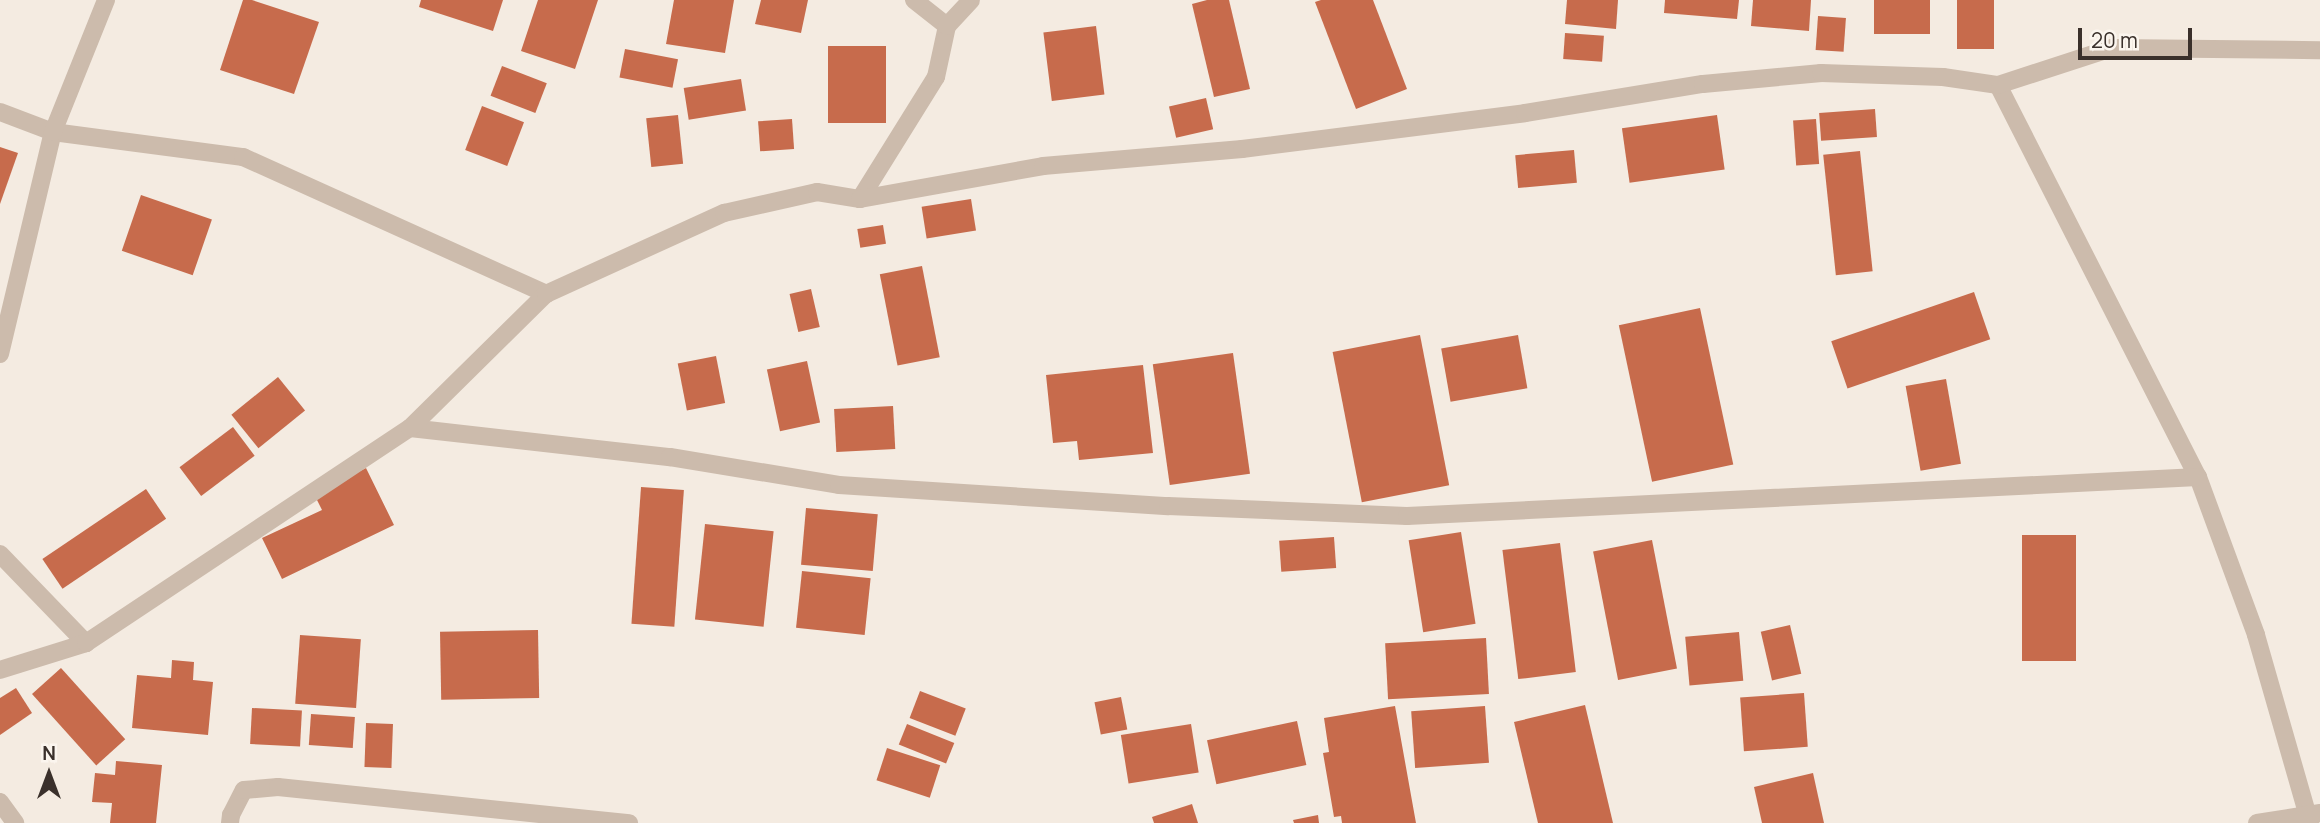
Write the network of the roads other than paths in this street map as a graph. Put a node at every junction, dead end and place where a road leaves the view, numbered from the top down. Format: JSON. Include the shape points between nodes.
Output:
{"nodes":[{"id":1,"x":106,"y":0,"type":"edge"},
{"id":2,"x":914,"y":0,"type":"edge"},
{"id":3,"x":971,"y":0,"type":"edge"},
{"id":4,"x":947,"y":26,"type":"junction"},
{"id":5,"x":2320,"y":50,"type":"edge"},
{"id":6,"x":1998,"y":85,"type":"junction"},
{"id":7,"x":0,"y":112,"type":"edge"},
{"id":8,"x":53,"y":132,"type":"junction"},
{"id":9,"x":860,"y":199,"type":"junction"},
{"id":10,"x":546,"y":294,"type":"junction"},
{"id":11,"x":0,"y":354,"type":"edge"},
{"id":12,"x":410,"y":428,"type":"junction"},
{"id":13,"x":2198,"y":477,"type":"junction"},
{"id":14,"x":0,"y":554,"type":"edge"},
{"id":15,"x":86,"y":643,"type":"junction"},
{"id":16,"x":0,"y":670,"type":"edge"},
{"id":17,"x":0,"y":802,"type":"edge"},
{"id":18,"x":2313,"y":816,"type":"edge"},
{"id":19,"x":15,"y":823,"type":"edge"},
{"id":20,"x":230,"y":823,"type":"edge"},
{"id":21,"x":629,"y":823,"type":"edge"},
{"id":22,"x":2257,"y":823,"type":"edge"}],
"edges":[{"from":1,"to":8,"type":"street"},
{"from":2,"to":4,"type":"street"},
{"from":3,"to":4,"type":"street"},
{"from":4,"to":9,"type":"street","via":[[936,77]]},
{"from":5,"to":6,"type":"street","via":[[2112,47]]},
{"from":6,"to":9,"type":"street","via":[[1943,77],[1821,73],[1703,84],[1525,113],[1242,149],[1043,166]]},
{"from":6,"to":13,"type":"street"},
{"from":7,"to":8,"type":"street"},
{"from":8,"to":10,"type":"street","via":[[243,157]]},
{"from":8,"to":11,"type":"street"},
{"from":9,"to":10,"type":"street","via":[[817,192],[724,212]]},
{"from":10,"to":12,"type":"street"},
{"from":12,"to":13,"type":"street","via":[[670,457],[839,485],[1407,516]]},
{"from":12,"to":15,"type":"street"},
{"from":13,"to":18,"type":"street","via":[[2256,635]]},
{"from":14,"to":15,"type":"street"},
{"from":15,"to":16,"type":"street"},
{"from":17,"to":19,"type":"street"},
{"from":18,"to":22,"type":"street"},
{"from":20,"to":21,"type":"street","via":[[244,790],[278,787]]}]}
